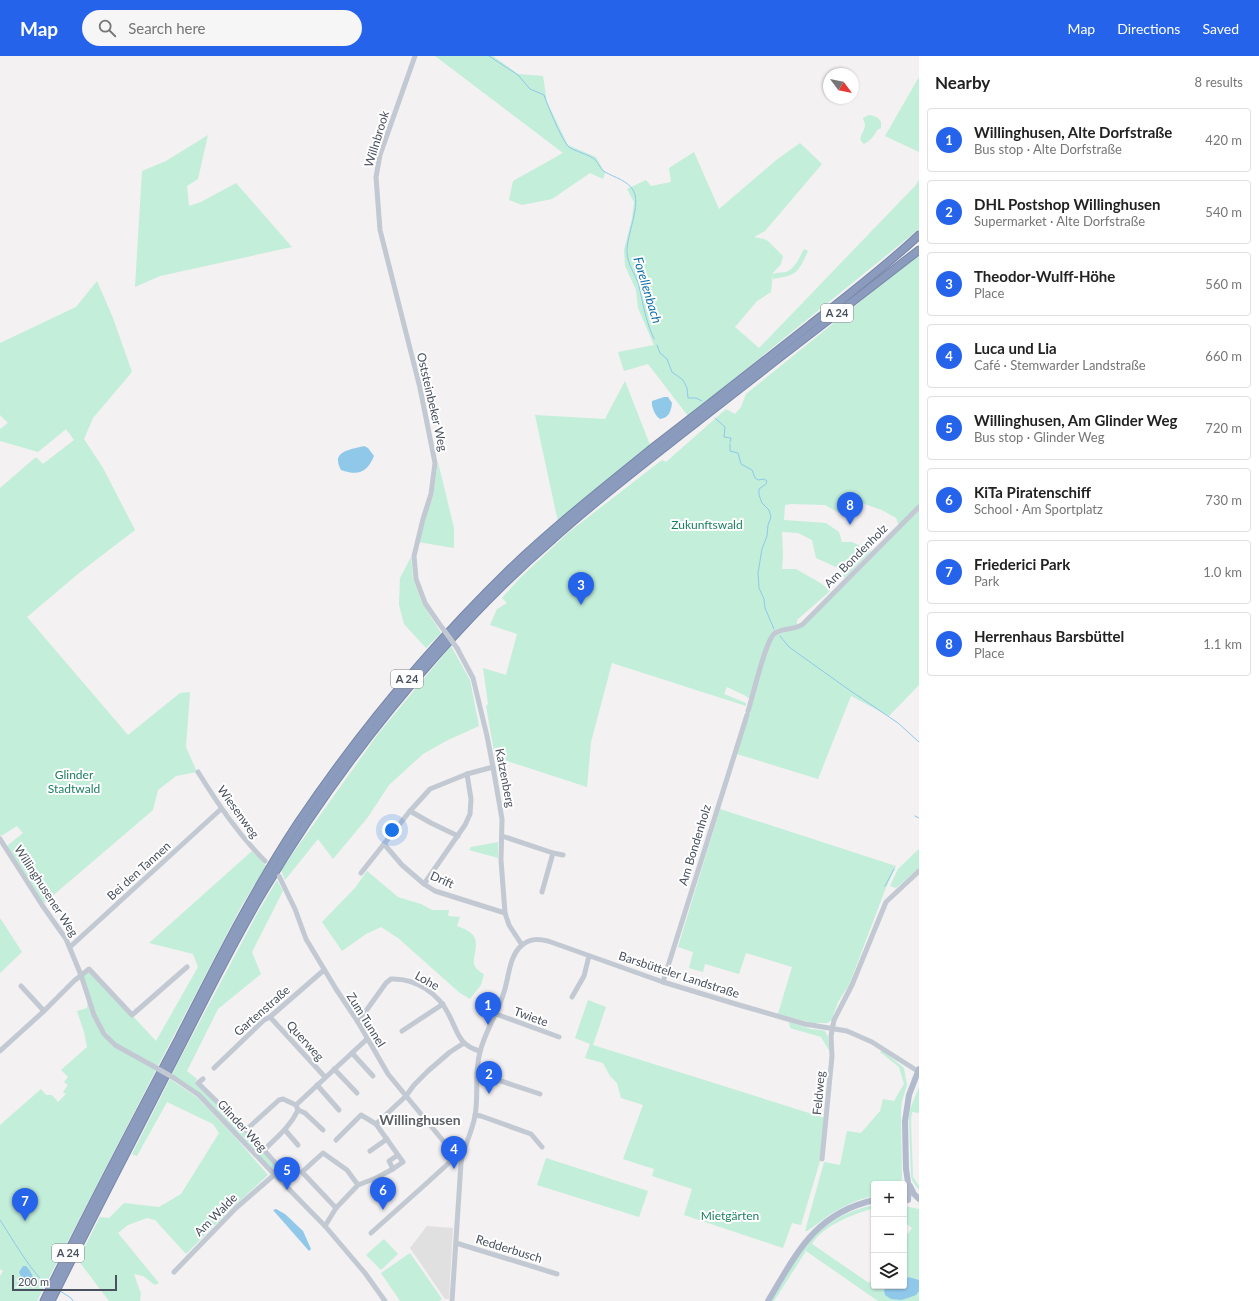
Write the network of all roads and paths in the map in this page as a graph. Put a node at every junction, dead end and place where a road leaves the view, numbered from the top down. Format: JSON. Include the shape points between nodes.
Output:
{"nodes":[{"id":1,"x":415,"y":56,"type":"edge"},
{"id":2,"x":380,"y":230,"type":"joint"},
{"id":3,"x":919,"y":235,"type":"edge"},
{"id":4,"x":919,"y":250,"type":"edge"},
{"id":5,"x":919,"y":507,"type":"edge"},
{"id":6,"x":438,"y":622,"type":"joint"},
{"id":7,"x":493,"y":767,"type":"junction"},
{"id":8,"x":198,"y":772,"type":"dead end"},
{"id":9,"x":468,"y":774,"type":"junction"},
{"id":10,"x":221,"y":809,"type":"junction"},
{"id":11,"x":410,"y":810,"type":"junction"},
{"id":12,"x":458,"y":836,"type":"junction"},
{"id":13,"x":502,"y":836,"type":"junction"},
{"id":14,"x":0,"y":839,"type":"edge"},
{"id":15,"x":384,"y":844,"type":"junction"},
{"id":16,"x":553,"y":853,"type":"junction"},
{"id":17,"x":563,"y":855,"type":"dead end"},
{"id":18,"x":265,"y":861,"type":"dead end"},
{"id":19,"x":919,"y":871,"type":"edge"},
{"id":20,"x":361,"y":873,"type":"dead end"},
{"id":21,"x":279,"y":876,"type":"dead end"},
{"id":22,"x":424,"y":884,"type":"junction"},
{"id":23,"x":542,"y":892,"type":"dead end"},
{"id":24,"x":506,"y":913,"type":"junction"},
{"id":25,"x":522,"y":945,"type":"junction"},
{"id":26,"x":70,"y":947,"type":"junction"},
{"id":27,"x":589,"y":956,"type":"junction"},
{"id":28,"x":187,"y":967,"type":"dead end"},
{"id":29,"x":324,"y":970,"type":"junction"},
{"id":30,"x":81,"y":975,"type":"junction"},
{"id":31,"x":663,"y":982,"type":"junction"},
{"id":32,"x":21,"y":986,"type":"dead end"},
{"id":33,"x":572,"y":997,"type":"dead end"},
{"id":34,"x":443,"y":1004,"type":"junction"},
{"id":35,"x":44,"y":1011,"type":"junction"},
{"id":36,"x":496,"y":1014,"type":"junction"},
{"id":37,"x":270,"y":1017,"type":"junction"},
{"id":38,"x":358,"y":1022,"type":"junction"},
{"id":39,"x":832,"y":1028,"type":"junction"},
{"id":40,"x":402,"y":1031,"type":"dead end"},
{"id":41,"x":559,"y":1037,"type":"dead end"},
{"id":42,"x":367,"y":1039,"type":"junction"},
{"id":43,"x":464,"y":1043,"type":"junction"},
{"id":44,"x":0,"y":1051,"type":"edge"},
{"id":45,"x":480,"y":1051,"type":"junction"},
{"id":46,"x":352,"y":1053,"type":"junction"},
{"id":47,"x":153,"y":1066,"type":"joint"},
{"id":48,"x":214,"y":1068,"type":"dead end"},
{"id":49,"x":334,"y":1069,"type":"junction"},
{"id":50,"x":919,"y":1070,"type":"edge"},
{"id":51,"x":477,"y":1073,"type":"junction"},
{"id":52,"x":373,"y":1076,"type":"dead end"},
{"id":53,"x":325,"y":1077,"type":"junction"},
{"id":54,"x":202,"y":1078,"type":"dead end"},
{"id":55,"x":316,"y":1085,"type":"junction"},
{"id":56,"x":357,"y":1093,"type":"dead end"},
{"id":57,"x":540,"y":1094,"type":"dead end"},
{"id":58,"x":406,"y":1096,"type":"junction"},
{"id":59,"x":297,"y":1107,"type":"junction"},
{"id":60,"x":339,"y":1110,"type":"dead end"},
{"id":61,"x":475,"y":1115,"type":"junction"},
{"id":62,"x":376,"y":1124,"type":"junction"},
{"id":63,"x":246,"y":1130,"type":"junction"},
{"id":64,"x":285,"y":1130,"type":"junction"},
{"id":65,"x":323,"y":1130,"type":"dead end"},
{"id":66,"x":387,"y":1139,"type":"junction"},
{"id":67,"x":336,"y":1140,"type":"dead end"},
{"id":68,"x":298,"y":1145,"type":"dead end"},
{"id":69,"x":542,"y":1147,"type":"dead end"},
{"id":70,"x":264,"y":1150,"type":"junction"},
{"id":71,"x":370,"y":1151,"type":"dead end"},
{"id":72,"x":457,"y":1153,"type":"junction"},
{"id":73,"x":463,"y":1153,"type":"junction"},
{"id":74,"x":398,"y":1155,"type":"junction"},
{"id":75,"x":822,"y":1159,"type":"dead end"},
{"id":76,"x":393,"y":1169,"type":"junction"},
{"id":77,"x":274,"y":1174,"type":"junction"},
{"id":78,"x":906,"y":1181,"type":"edge"},
{"id":79,"x":358,"y":1185,"type":"junction"},
{"id":80,"x":907,"y":1185,"type":"edge"},
{"id":81,"x":919,"y":1199,"type":"edge"},
{"id":82,"x":907,"y":1200,"type":"edge"},
{"id":83,"x":871,"y":1201,"type":"edge"},
{"id":84,"x":919,"y":1202,"type":"edge"},
{"id":85,"x":336,"y":1208,"type":"junction"},
{"id":86,"x":325,"y":1226,"type":"junction"},
{"id":87,"x":371,"y":1233,"type":"dead end"},
{"id":88,"x":456,"y":1243,"type":"junction"},
{"id":89,"x":174,"y":1272,"type":"dead end"},
{"id":90,"x":557,"y":1274,"type":"dead end"},
{"id":91,"x":44,"y":1301,"type":"edge"},
{"id":92,"x":51,"y":1301,"type":"edge"},
{"id":93,"x":385,"y":1301,"type":"edge"},
{"id":94,"x":452,"y":1301,"type":"edge"},
{"id":95,"x":768,"y":1301,"type":"edge"}],
"edges":[{"from":1,"to":2,"type":"street","name":"Willnbrook","via":[[380,155],[376,178]]},
{"from":2,"to":6,"type":"street","name":"Oststeinbeker Weg","via":[[420,388],[435,462],[432,494],[414,556],[416,579],[425,603]]},
{"from":3,"to":91,"type":"highway","number":"A 24","via":[[871,277],[612,480],[547,535],[466,614],[387,702],[324,786],[256,891],[144,1103]]},
{"from":4,"to":92,"type":"highway","number":"A 24","via":[[772,363],[552,539],[470,619],[393,706],[363,743],[307,822],[260,898]]},
{"from":5,"to":31,"type":"street","name":"Am Bondenholz","via":[[803,624],[797,628],[774,633],[767,646]]},
{"from":6,"to":7,"type":"street","name":"Katzenberg","bridge":true,"via":[[457,648],[473,678]]},
{"from":7,"to":9,"type":"street"},
{"from":7,"to":13,"type":"street","name":"Katzenberg","via":[[502,819]]},
{"from":8,"to":10,"type":"street","name":"Wiesenweg"},
{"from":9,"to":11,"type":"street","via":[[430,789]]},
{"from":9,"to":12,"type":"street","via":[[470,814]]},
{"from":10,"to":18,"type":"street","name":"Wiesenweg","via":[[241,836]]},
{"from":10,"to":26,"type":"street","name":"Bei den Tannen"},
{"from":11,"to":12,"type":"street","via":[[431,824]]},
{"from":11,"to":15,"type":"street"},
{"from":12,"to":22,"type":"street"},
{"from":13,"to":16,"type":"street"},
{"from":13,"to":24,"type":"street","name":"Katzenberg"},
{"from":14,"to":26,"type":"street","name":"Willinghusener Weg"},
{"from":15,"to":20,"type":"street"},
{"from":15,"to":22,"type":"street","name":"Drift","via":[[402,866]]},
{"from":16,"to":17,"type":"street"},
{"from":16,"to":23,"type":"street"},
{"from":19,"to":39,"type":"street","via":[[886,902]]},
{"from":21,"to":29,"type":"street","name":"Zum Tunnel","via":[[306,939]]},
{"from":22,"to":24,"type":"street","name":"Drift","via":[[441,893]]},
{"from":24,"to":25,"type":"street","name":"Katzenberg","via":[[509,925]]},
{"from":25,"to":27,"type":"street","name":"Barsbütteler Landstraße","via":[[538,939]]},
{"from":25,"to":36,"type":"street","via":[[512,962]]},
{"from":26,"to":30,"type":"street","name":"Willinghusener Weg"},
{"from":27,"to":31,"type":"street","name":"Barsbütteler Landstraße"},
{"from":27,"to":33,"type":"street","via":[[584,976]]},
{"from":28,"to":30,"type":"street","via":[[132,1015],[89,970]]},
{"from":29,"to":37,"type":"street","name":"Gartenstraße"},
{"from":29,"to":38,"type":"street","name":"Zum Tunnel"},
{"from":30,"to":35,"type":"street"},
{"from":30,"to":47,"type":"street","name":"Willinghusener Weg","via":[[94,1015],[108,1040]]},
{"from":31,"to":39,"type":"street","name":"Barsbütteler Landstraße","via":[[789,1020]]},
{"from":32,"to":35,"type":"street"},
{"from":34,"to":38,"type":"street","name":"Lohe","via":[[433,993],[420,985],[391,979]]},
{"from":34,"to":40,"type":"street"},
{"from":34,"to":43,"type":"street","name":"Lohe"},
{"from":35,"to":44,"type":"street"},
{"from":36,"to":41,"type":"street","name":"Twiete"},
{"from":36,"to":45,"type":"street"},
{"from":37,"to":48,"type":"street","name":"Gartenstraße"},
{"from":37,"to":53,"type":"street","name":"Querweg"},
{"from":38,"to":42,"type":"street","name":"Zum Tunnel"},
{"from":39,"to":50,"type":"street","name":"Barsbütteler Landstraße","via":[[872,1042]]},
{"from":39,"to":75,"type":"street","name":"Feldweg","via":[[832,1056]]},
{"from":42,"to":46,"type":"street"},
{"from":42,"to":58,"type":"street","name":"Zum Tunnel","via":[[388,1074]]},
{"from":43,"to":45,"type":"street"},
{"from":43,"to":58,"type":"street","via":[[428,1071]]},
{"from":45,"to":51,"type":"street"},
{"from":46,"to":49,"type":"street"},
{"from":46,"to":52,"type":"street"},
{"from":47,"to":77,"type":"street","name":"Glinder Weg","bridge":true,"via":[[199,1095]]},
{"from":49,"to":53,"type":"street"},
{"from":49,"to":56,"type":"street"},
{"from":50,"to":78,"type":"main road","via":[[909,1095],[905,1121]]},
{"from":51,"to":57,"type":"street"},
{"from":51,"to":61,"type":"street"},
{"from":53,"to":55,"type":"street"},
{"from":54,"to":63,"type":"street","via":[[198,1083]]},
{"from":55,"to":59,"type":"street"},
{"from":55,"to":60,"type":"street"},
{"from":58,"to":62,"type":"street"},
{"from":58,"to":72,"type":"street","name":"Zum Tunnel","via":[[449,1148]]},
{"from":59,"to":63,"type":"street","via":[[283,1099],[279,1100]]},
{"from":59,"to":64,"type":"street","via":[[293,1121]]},
{"from":59,"to":65,"type":"street"},
{"from":61,"to":69,"type":"street","via":[[531,1134]]},
{"from":61,"to":73,"type":"street"},
{"from":62,"to":66,"type":"street"},
{"from":62,"to":67,"type":"street","via":[[361,1115]]},
{"from":63,"to":70,"type":"street"},
{"from":64,"to":68,"type":"street"},
{"from":64,"to":70,"type":"street"},
{"from":66,"to":71,"type":"street"},
{"from":66,"to":74,"type":"street"},
{"from":70,"to":77,"type":"street","via":[[279,1167]]},
{"from":72,"to":73,"type":"street"},
{"from":72,"to":87,"type":"street"},
{"from":73,"to":88,"type":"street"},
{"from":74,"to":76,"type":"street","via":[[389,1161]]},
{"from":74,"to":76,"type":"street","via":[[403,1162]]},
{"from":76,"to":79,"type":"street"},
{"from":77,"to":86,"type":"street","name":"Glinder Weg"},
{"from":77,"to":89,"type":"street","name":"Am Walde","via":[[236,1208]]},
{"from":79,"to":85,"type":"street"},
{"from":79,"to":85,"type":"street","via":[[347,1170],[323,1153],[302,1172]]},
{"from":80,"to":81,"type":"main road"},
{"from":82,"to":84,"type":"main road"},
{"from":83,"to":95,"type":"main road","via":[[841,1212],[816,1230],[799,1250]]},
{"from":85,"to":86,"type":"street"},
{"from":86,"to":93,"type":"street","name":"Glinder Weg","via":[[366,1273]]},
{"from":88,"to":90,"type":"street","name":"Redderbusch"},
{"from":88,"to":94,"type":"street"}]}
